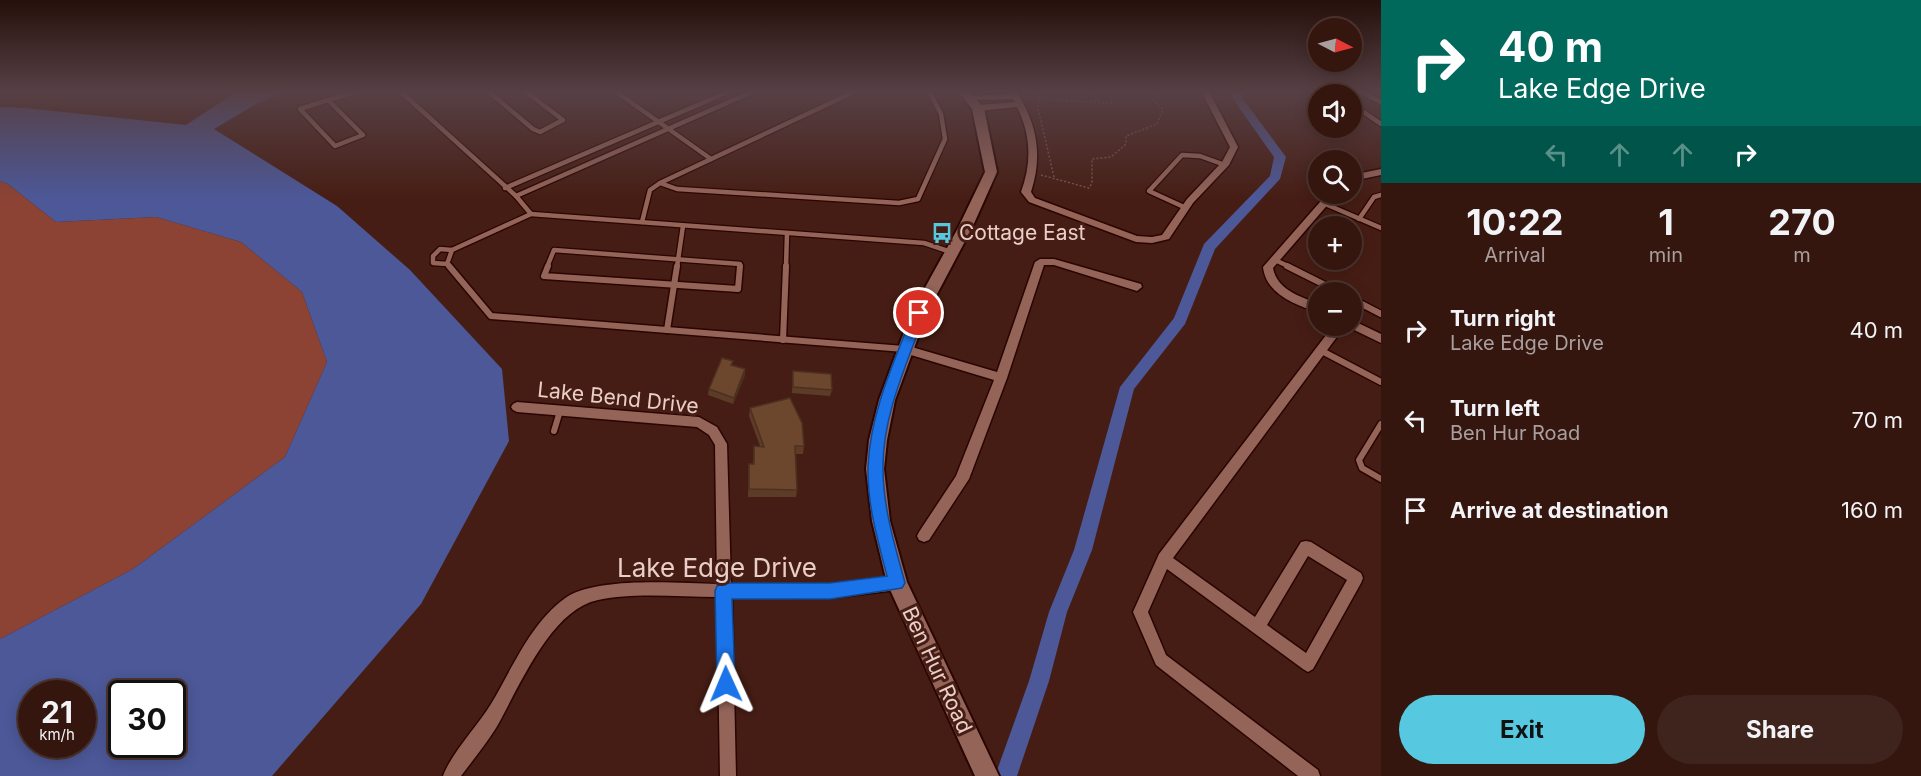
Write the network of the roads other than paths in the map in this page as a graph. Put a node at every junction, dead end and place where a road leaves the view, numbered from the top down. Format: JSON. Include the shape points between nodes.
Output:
{"nodes":[{"id":1,"x":317,"y":127,"type":"edge"},
{"id":2,"x":355,"y":127,"type":"edge"},
{"id":3,"x":440,"y":127,"type":"edge"},
{"id":4,"x":531,"y":127,"type":"edge"},
{"id":5,"x":549,"y":127,"type":"edge"},
{"id":6,"x":646,"y":127,"type":"edge"},
{"id":7,"x":665,"y":127,"type":"edge"},
{"id":8,"x":672,"y":127,"type":"edge"},
{"id":9,"x":779,"y":127,"type":"edge"},
{"id":10,"x":944,"y":127,"type":"edge"},
{"id":11,"x":978,"y":127,"type":"edge"},
{"id":12,"x":1031,"y":127,"type":"edge"},
{"id":13,"x":1224,"y":127,"type":"edge"},
{"id":14,"x":668,"y":129,"type":"junction"},
{"id":15,"x":711,"y":159,"type":"junction"},
{"id":16,"x":1225,"y":165,"type":"junction"},
{"id":17,"x":1381,"y":173,"type":"edge"},
{"id":18,"x":1362,"y":176,"type":"edge"},
{"id":19,"x":660,"y":183,"type":"junction"},
{"id":20,"x":506,"y":188,"type":"junction"},
{"id":21,"x":1381,"y":195,"type":"edge"},
{"id":22,"x":516,"y":196,"type":"junction"},
{"id":23,"x":1322,"y":204,"type":"edge"},
{"id":24,"x":1325,"y":204,"type":"edge"},
{"id":25,"x":1186,"y":208,"type":"junction"},
{"id":26,"x":531,"y":214,"type":"junction"},
{"id":27,"x":1352,"y":216,"type":"edge"},
{"id":28,"x":1361,"y":216,"type":"edge"},
{"id":29,"x":1362,"y":220,"type":"edge"},
{"id":30,"x":642,"y":222,"type":"junction"},
{"id":31,"x":683,"y":226,"type":"junction"},
{"id":32,"x":1381,"y":228,"type":"edge"},
{"id":33,"x":787,"y":233,"type":"junction"},
{"id":34,"x":452,"y":250,"type":"junction"},
{"id":35,"x":952,"y":252,"type":"junction"},
{"id":36,"x":679,"y":258,"type":"junction"},
{"id":37,"x":1275,"y":260,"type":"junction"},
{"id":38,"x":447,"y":264,"type":"junction"},
{"id":39,"x":1319,"y":282,"type":"edge"},
{"id":40,"x":674,"y":284,"type":"junction"},
{"id":41,"x":1137,"y":287,"type":"dead end"},
{"id":42,"x":1308,"y":303,"type":"edge"},
{"id":43,"x":1362,"y":304,"type":"edge"},
{"id":44,"x":1381,"y":314,"type":"edge"},
{"id":45,"x":1362,"y":329,"type":"edge"},
{"id":46,"x":667,"y":330,"type":"junction"},
{"id":47,"x":1331,"y":336,"type":"edge"},
{"id":48,"x":1381,"y":339,"type":"edge"},
{"id":49,"x":783,"y":340,"type":"junction"},
{"id":50,"x":905,"y":349,"type":"junction"},
{"id":51,"x":1320,"y":350,"type":"junction"},
{"id":52,"x":1001,"y":378,"type":"junction"},
{"id":53,"x":1381,"y":382,"type":"edge"},
{"id":54,"x":517,"y":407,"type":"dead end"},
{"id":55,"x":560,"y":411,"type":"junction"},
{"id":56,"x":1381,"y":424,"type":"edge"},
{"id":57,"x":554,"y":431,"type":"dead end"},
{"id":58,"x":1381,"y":478,"type":"edge"},
{"id":59,"x":924,"y":536,"type":"dead end"},
{"id":60,"x":1164,"y":559,"type":"junction"},
{"id":61,"x":897,"y":583,"type":"junction"},
{"id":62,"x":723,"y":591,"type":"junction"},
{"id":63,"x":1257,"y":628,"type":"junction"},
{"id":64,"x":451,"y":776,"type":"edge"},
{"id":65,"x":728,"y":776,"type":"edge"},
{"id":66,"x":987,"y":776,"type":"edge"},
{"id":67,"x":1312,"y":776,"type":"edge"}],
"edges":[{"from":1,"to":2,"type":"lane","via":[[335,146],[363,135]]},
{"from":3,"to":20,"type":"lane"},
{"from":4,"to":5,"type":"lane","via":[[540,132]]},
{"from":6,"to":20,"type":"lane"},
{"from":7,"to":14,"type":"lane"},
{"from":8,"to":14,"type":"lane"},
{"from":9,"to":15,"type":"lane"},
{"from":10,"to":19,"type":"lane","via":[[945,139],[918,200],[913,201],[677,189]]},
{"from":11,"to":35,"type":"street","name":"Ben Hur Road","via":[[991,172]]},
{"from":12,"to":25,"type":"street","via":[[1035,155],[1026,192],[1032,200],[1136,239],[1152,240],[1165,237]]},
{"from":13,"to":16,"type":"street","via":[[1234,147]]},
{"from":14,"to":15,"type":"lane"},
{"from":14,"to":22,"type":"lane"},
{"from":15,"to":19,"type":"lane"},
{"from":16,"to":25,"type":"street"},
{"from":16,"to":25,"type":"lane","via":[[1200,156],[1182,155],[1149,191]]},
{"from":17,"to":18,"type":"street"},
{"from":19,"to":30,"type":"lane","via":[[650,190]]},
{"from":20,"to":22,"type":"lane"},
{"from":21,"to":28,"type":"lane","via":[[1374,196]]},
{"from":22,"to":26,"type":"lane"},
{"from":23,"to":37,"type":"street"},
{"from":24,"to":27,"type":"lane"},
{"from":26,"to":30,"type":"lane"},
{"from":26,"to":34,"type":"lane"},
{"from":29,"to":32,"type":"lane"},
{"from":30,"to":31,"type":"lane"},
{"from":31,"to":33,"type":"lane"},
{"from":31,"to":36,"type":"lane"},
{"from":33,"to":35,"type":"lane","via":[[924,243]]},
{"from":33,"to":49,"type":"lane"},
{"from":34,"to":38,"type":"lane"},
{"from":34,"to":38,"type":"lane","via":[[440,249],[433,256],[433,262]]},
{"from":35,"to":50,"type":"street","name":"Ben Hur Road","via":[[919,313]]},
{"from":36,"to":40,"type":"lane"},
{"from":36,"to":40,"type":"lane","via":[[740,264],[738,289]]},
{"from":36,"to":40,"type":"lane","via":[[554,250],[544,276]]},
{"from":37,"to":39,"type":"lane"},
{"from":37,"to":42,"type":"street","via":[[1268,267],[1274,284]]},
{"from":38,"to":46,"type":"lane","via":[[491,316]]},
{"from":40,"to":46,"type":"lane"},
{"from":41,"to":52,"type":"street","via":[[1054,262],[1040,262]]},
{"from":43,"to":44,"type":"lane"},
{"from":45,"to":48,"type":"street"},
{"from":46,"to":49,"type":"lane"},
{"from":47,"to":51,"type":"street"},
{"from":49,"to":50,"type":"lane"},
{"from":50,"to":52,"type":"street"},
{"from":50,"to":61,"type":"street","name":"Ben Hur Road","via":[[887,400],[875,469],[881,521]]},
{"from":51,"to":53,"type":"lane"},
{"from":51,"to":60,"type":"street"},
{"from":52,"to":59,"type":"street","via":[[962,479]]},
{"from":54,"to":55,"type":"street","name":"Lake Bend Drive"},
{"from":55,"to":57,"type":"lane"},
{"from":55,"to":62,"type":"street","name":"Lake Bend Drive","via":[[699,422],[713,431],[721,444]]},
{"from":56,"to":58,"type":"lane","via":[[1359,460],[1362,468]]},
{"from":60,"to":63,"type":"street"},
{"from":60,"to":67,"type":"street","via":[[1140,612],[1161,660]]},
{"from":61,"to":62,"type":"street","name":"Lake Edge Drive","via":[[830,591]]},
{"from":61,"to":66,"type":"street","name":"Ben Hur Road"},
{"from":62,"to":64,"type":"street","name":"Lake Edge Drive","via":[[623,590],[597,593],[570,603],[540,635],[488,725]]},
{"from":62,"to":65,"type":"street"},
{"from":63,"to":63,"type":"street","via":[[1308,664],[1356,578],[1306,547]]}]}
